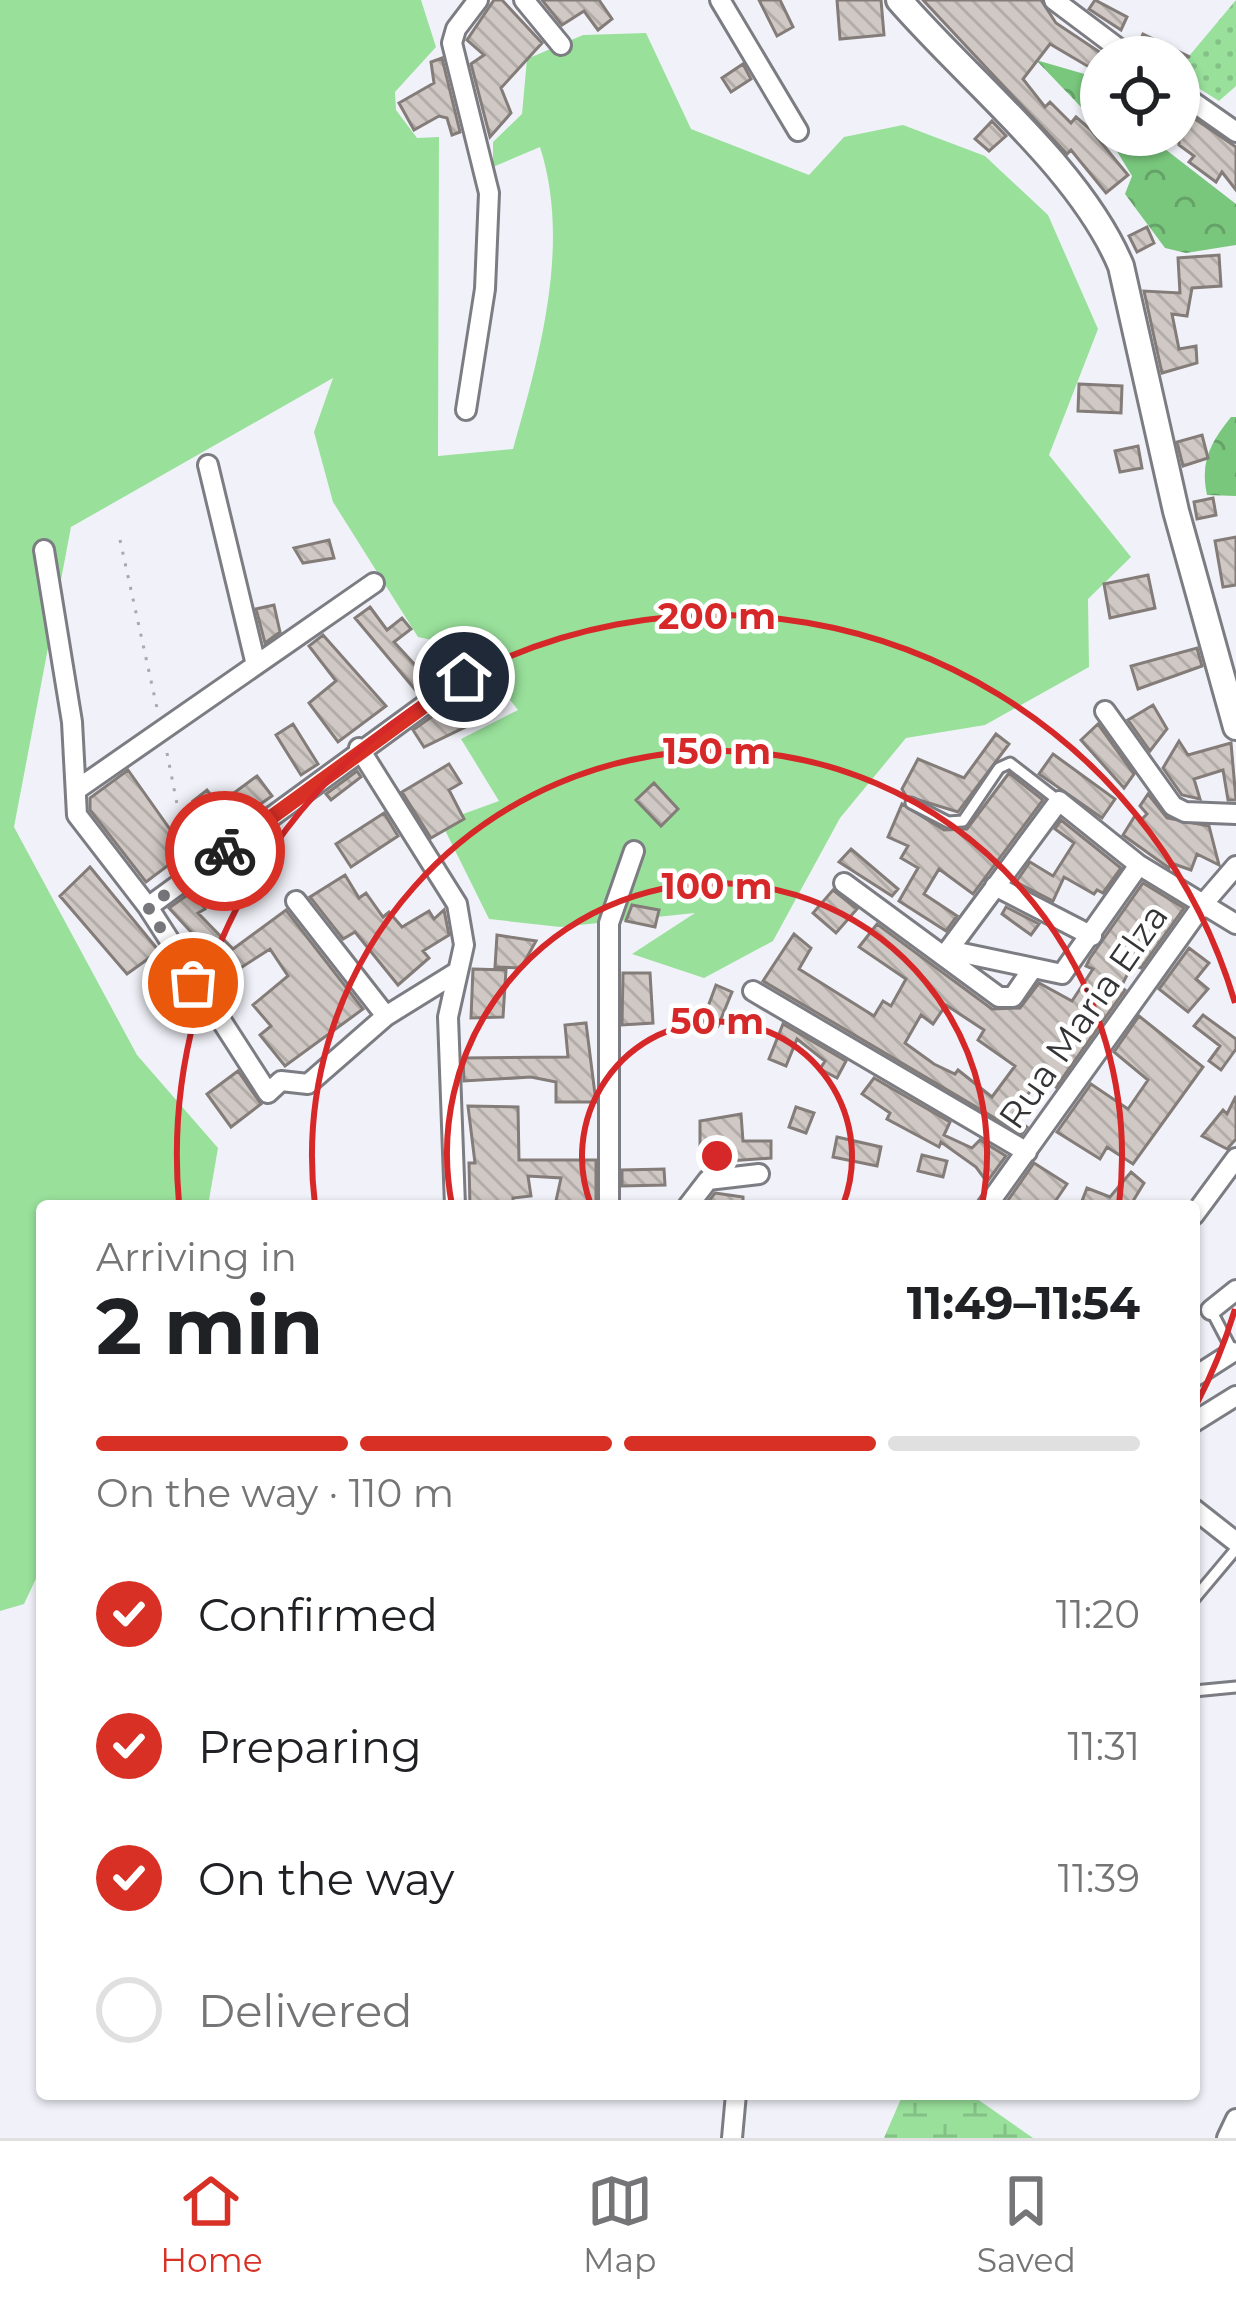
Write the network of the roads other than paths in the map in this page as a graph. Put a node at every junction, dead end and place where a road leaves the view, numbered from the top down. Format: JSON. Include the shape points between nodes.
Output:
{"nodes":[{"id":1,"x":524,"y":0,"type":"edge"},
{"id":2,"x":720,"y":0,"type":"edge"},
{"id":3,"x":899,"y":0,"type":"edge"},
{"id":4,"x":470,"y":2,"type":"edge"},
{"id":5,"x":1060,"y":2,"type":"edge"},
{"id":6,"x":1103,"y":36,"type":"edge"},
{"id":7,"x":561,"y":45,"type":"dead end"},
{"id":8,"x":1200,"y":107,"type":"edge"},
{"id":9,"x":799,"y":131,"type":"dead end"},
{"id":10,"x":1236,"y":132,"type":"edge"},
{"id":11,"x":466,"y":410,"type":"dead end"},
{"id":12,"x":208,"y":465,"type":"dead end"},
{"id":13,"x":44,"y":550,"type":"dead end"},
{"id":14,"x":374,"y":584,"type":"dead end"},
{"id":15,"x":256,"y":665,"type":"junction"},
{"id":16,"x":464,"y":677,"type":"dead end"},
{"id":17,"x":1105,"y":711,"type":"dead end"},
{"id":18,"x":1236,"y":727,"type":"edge"},
{"id":19,"x":359,"y":748,"type":"junction"},
{"id":20,"x":79,"y":788,"type":"junction"},
{"id":21,"x":1059,"y":801,"type":"junction"},
{"id":22,"x":911,"y":803,"type":"dead end"},
{"id":23,"x":1236,"y":814,"type":"edge"},
{"id":24,"x":634,"y":851,"type":"dead end"},
{"id":25,"x":1139,"y":865,"type":"junction"},
{"id":26,"x":1236,"y":866,"type":"edge"},
{"id":27,"x":844,"y":883,"type":"dead end"},
{"id":28,"x":995,"y":886,"type":"junction"},
{"id":29,"x":296,"y":901,"type":"dead end"},
{"id":30,"x":1204,"y":903,"type":"junction"},
{"id":31,"x":148,"y":907,"type":"junction"},
{"id":32,"x":1236,"y":924,"type":"edge"},
{"id":33,"x":1092,"y":936,"type":"junction"},
{"id":34,"x":946,"y":953,"type":"junction"},
{"id":35,"x":1031,"y":970,"type":"junction"},
{"id":36,"x":458,"y":972,"type":"junction"},
{"id":37,"x":753,"y":991,"type":"dead end"},
{"id":38,"x":386,"y":1016,"type":"junction"},
{"id":39,"x":1027,"y":1152,"type":"junction"},
{"id":40,"x":1236,"y":1158,"type":"edge"},
{"id":41,"x":759,"y":1174,"type":"dead end"},
{"id":42,"x":1218,"y":1184,"type":"junction"},
{"id":43,"x":1236,"y":1198,"type":"edge"},
{"id":44,"x":455,"y":1200,"type":"edge"},
{"id":45,"x":609,"y":1200,"type":"edge"},
{"id":46,"x":693,"y":1200,"type":"edge"},
{"id":47,"x":991,"y":1200,"type":"edge"},
{"id":48,"x":1200,"y":1207,"type":"edge"},
{"id":49,"x":1236,"y":1290,"type":"edge"},
{"id":50,"x":1211,"y":1310,"type":"joint"},
{"id":51,"x":1232,"y":1352,"type":"joint"},
{"id":52,"x":1200,"y":1373,"type":"edge"},
{"id":53,"x":1236,"y":1396,"type":"edge"},
{"id":54,"x":1200,"y":1418,"type":"edge"},
{"id":55,"x":1200,"y":1514,"type":"edge"},
{"id":56,"x":1236,"y":1545,"type":"edge"},
{"id":57,"x":1200,"y":1591,"type":"edge"},
{"id":58,"x":1236,"y":1687,"type":"edge"},
{"id":59,"x":1200,"y":1690,"type":"edge"},
{"id":60,"x":735,"y":2100,"type":"edge"},
{"id":61,"x":1236,"y":2119,"type":"edge"},
{"id":62,"x":732,"y":2138,"type":"edge"},
{"id":63,"x":1227,"y":2138,"type":"edge"}],
"edges":[{"from":1,"to":7,"type":"street"},
{"from":2,"to":9,"type":"street"},
{"from":3,"to":18,"type":"street","via":[[1060,170],[1109,238]]},
{"from":4,"to":11,"type":"street","via":[[456,28],[454,62],[483,153],[490,219]]},
{"from":5,"to":6,"type":"street"},
{"from":8,"to":10,"type":"street"},
{"from":12,"to":15,"type":"street"},
{"from":13,"to":20,"type":"street"},
{"from":14,"to":15,"type":"street"},
{"from":15,"to":20,"type":"street"},
{"from":16,"to":19,"type":"street"},
{"from":17,"to":23,"type":"street","via":[[1179,810]]},
{"from":19,"to":31,"type":"street"},
{"from":19,"to":36,"type":"street","via":[[457,904],[464,945]]},
{"from":20,"to":31,"type":"street","via":[[77,815]]},
{"from":21,"to":22,"type":"lane","via":[[1010,763],[963,821],[947,822]]},
{"from":21,"to":25,"type":"street"},
{"from":21,"to":28,"type":"street"},
{"from":24,"to":45,"type":"street","via":[[609,923]]},
{"from":25,"to":30,"type":"street"},
{"from":25,"to":33,"type":"street"},
{"from":26,"to":30,"type":"street","name":"Rua Maria Elza"},
{"from":27,"to":34,"type":"street"},
{"from":28,"to":33,"type":"street"},
{"from":28,"to":34,"type":"street"},
{"from":29,"to":38,"type":"street"},
{"from":30,"to":32,"type":"street"},
{"from":30,"to":39,"type":"street","name":"Rua Maria Elza"},
{"from":31,"to":38,"type":"street","via":[[268,1093],[281,1081],[308,1084]]},
{"from":33,"to":35,"type":"street","via":[[1062,974]]},
{"from":34,"to":35,"type":"street"},
{"from":34,"to":35,"type":"street","via":[[1004,999]]},
{"from":36,"to":38,"type":"street"},
{"from":36,"to":44,"type":"street","via":[[448,1017]]},
{"from":37,"to":39,"type":"street"},
{"from":39,"to":47,"type":"street","name":"Rua Maria Elza"},
{"from":40,"to":42,"type":"street"},
{"from":41,"to":46,"type":"street","via":[[708,1180]]},
{"from":42,"to":43,"type":"street"},
{"from":42,"to":48,"type":"street"},
{"from":49,"to":50,"type":"street"},
{"from":50,"to":51,"type":"lane"},
{"from":51,"to":52,"type":"street"},
{"from":53,"to":54,"type":"street"},
{"from":55,"to":56,"type":"street"},
{"from":56,"to":57,"type":"lane"},
{"from":58,"to":59,"type":"lane"},
{"from":60,"to":62,"type":"street"},
{"from":61,"to":63,"type":"street"}]}
